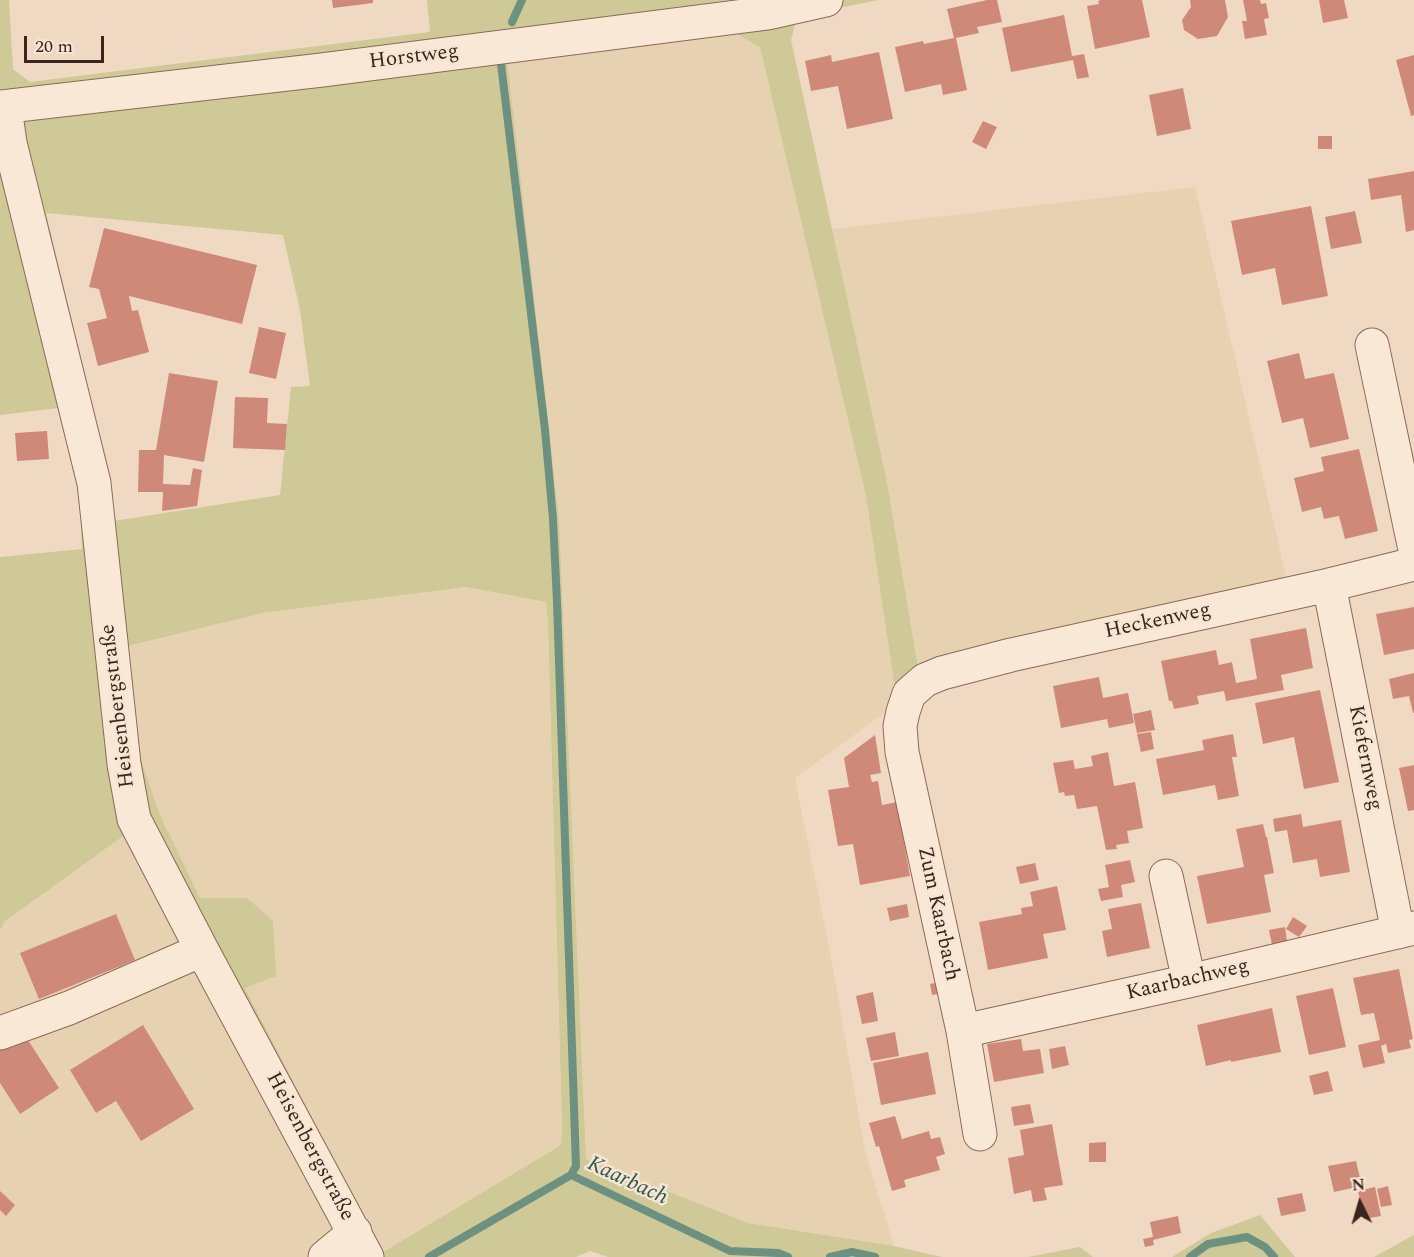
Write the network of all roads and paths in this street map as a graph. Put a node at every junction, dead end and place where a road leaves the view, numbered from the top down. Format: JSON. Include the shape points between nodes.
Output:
{"nodes":[{"id":1,"x":826,"y":0,"type":"edge"},
{"id":2,"x":2,"y":107,"type":"edge"},
{"id":3,"x":1372,"y":345,"type":"dead end"},
{"id":4,"x":1414,"y":545,"type":"edge"},
{"id":5,"x":1414,"y":564,"type":"edge"},
{"id":6,"x":1329,"y":585,"type":"junction"},
{"id":7,"x":909,"y":694,"type":"joint"},
{"id":8,"x":1166,"y":876,"type":"dead end"},
{"id":9,"x":1406,"y":930,"type":"edge"},
{"id":10,"x":202,"y":950,"type":"junction"},
{"id":11,"x":1189,"y":981,"type":"junction"},
{"id":12,"x":963,"y":1031,"type":"junction"},
{"id":13,"x":0,"y":1033,"type":"edge"},
{"id":14,"x":980,"y":1134,"type":"dead end"},
{"id":15,"x":361,"y":1245,"type":"edge"},
{"id":16,"x":325,"y":1257,"type":"edge"}],
"edges":[{"from":1,"to":2,"type":"street","name":"Horstweg","via":[[768,13]]},
{"from":2,"to":10,"type":"street","name":"Heisenbergstraße","via":[[94,483],[124,764],[134,819]]},
{"from":3,"to":4,"type":"street"},
{"from":5,"to":6,"type":"street","name":"Heckenweg"},
{"from":6,"to":7,"type":"street","name":"Heckenweg","via":[[1011,655],[942,673],[925,680]]},
{"from":6,"to":9,"type":"street","name":"Kiefernweg"},
{"from":7,"to":12,"type":"street","name":"Zum Kaarbach","via":[[900,726],[902,752]]},
{"from":8,"to":11,"type":"street"},
{"from":9,"to":11,"type":"street","name":"Kaarbachweg"},
{"from":10,"to":13,"type":"street","via":[[69,1008]]},
{"from":10,"to":15,"type":"street","name":"Heisenbergstraße"},
{"from":11,"to":12,"type":"street","name":"Kaarbachweg"},
{"from":12,"to":14,"type":"street","name":"Zum Kaarbach"},
{"from":15,"to":16,"type":"street"}]}
